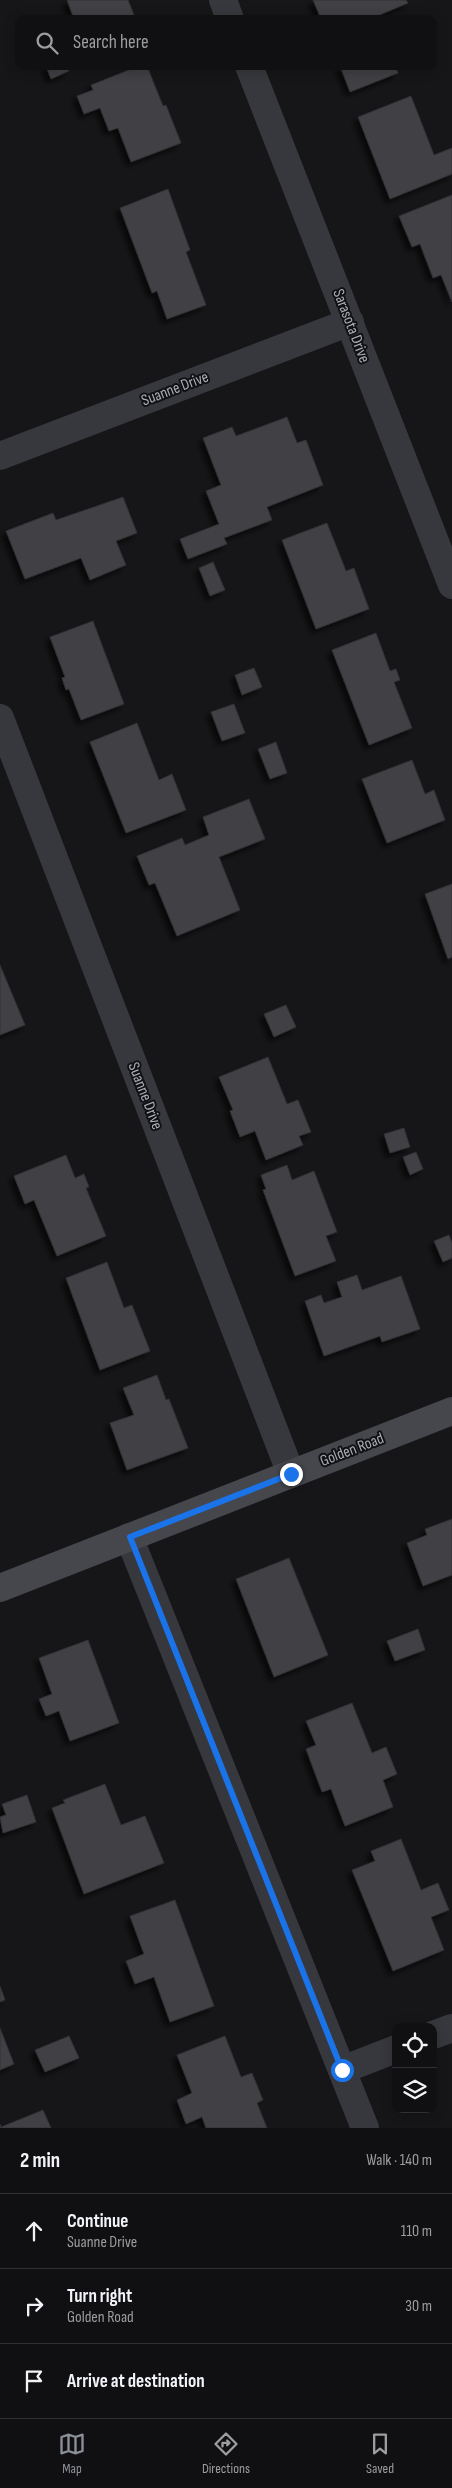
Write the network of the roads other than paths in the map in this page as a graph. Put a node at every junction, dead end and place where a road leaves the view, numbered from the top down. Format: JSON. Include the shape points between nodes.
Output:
{"nodes":[{"id":1,"x":223,"y":0,"type":"edge"},
{"id":2,"x":229,"y":15,"type":"edge"},
{"id":3,"x":251,"y":70,"type":"edge"},
{"id":4,"x":350,"y":322,"type":"junction"},
{"id":5,"x":0,"y":456,"type":"edge"},
{"id":6,"x":452,"y":585,"type":"edge"},
{"id":7,"x":0,"y":718,"type":"edge"},
{"id":8,"x":452,"y":1411,"type":"edge"},
{"id":9,"x":291,"y":1474,"type":"junction"},
{"id":10,"x":130,"y":1537,"type":"junction"},
{"id":11,"x":0,"y":1588,"type":"edge"},
{"id":12,"x":452,"y":2028,"type":"edge"},
{"id":13,"x":437,"y":2034,"type":"edge"},
{"id":14,"x":392,"y":2051,"type":"edge"},
{"id":15,"x":342,"y":2070,"type":"junction"},
{"id":16,"x":365,"y":2128,"type":"edge"}],
"edges":[{"from":1,"to":2,"type":"street"},
{"from":3,"to":4,"type":"street","name":"Sarasota Drive"},
{"from":4,"to":5,"type":"street","name":"Suanne Drive"},
{"from":4,"to":6,"type":"street","name":"Sarasota Drive"},
{"from":7,"to":9,"type":"street","name":"Suanne Drive"},
{"from":8,"to":9,"type":"street","name":"Golden Road"},
{"from":9,"to":10,"type":"street","name":"Golden Road"},
{"from":10,"to":11,"type":"street","name":"Golden Road"},
{"from":10,"to":15,"type":"street"},
{"from":12,"to":13,"type":"street"},
{"from":14,"to":15,"type":"street"},
{"from":15,"to":16,"type":"street"}]}
